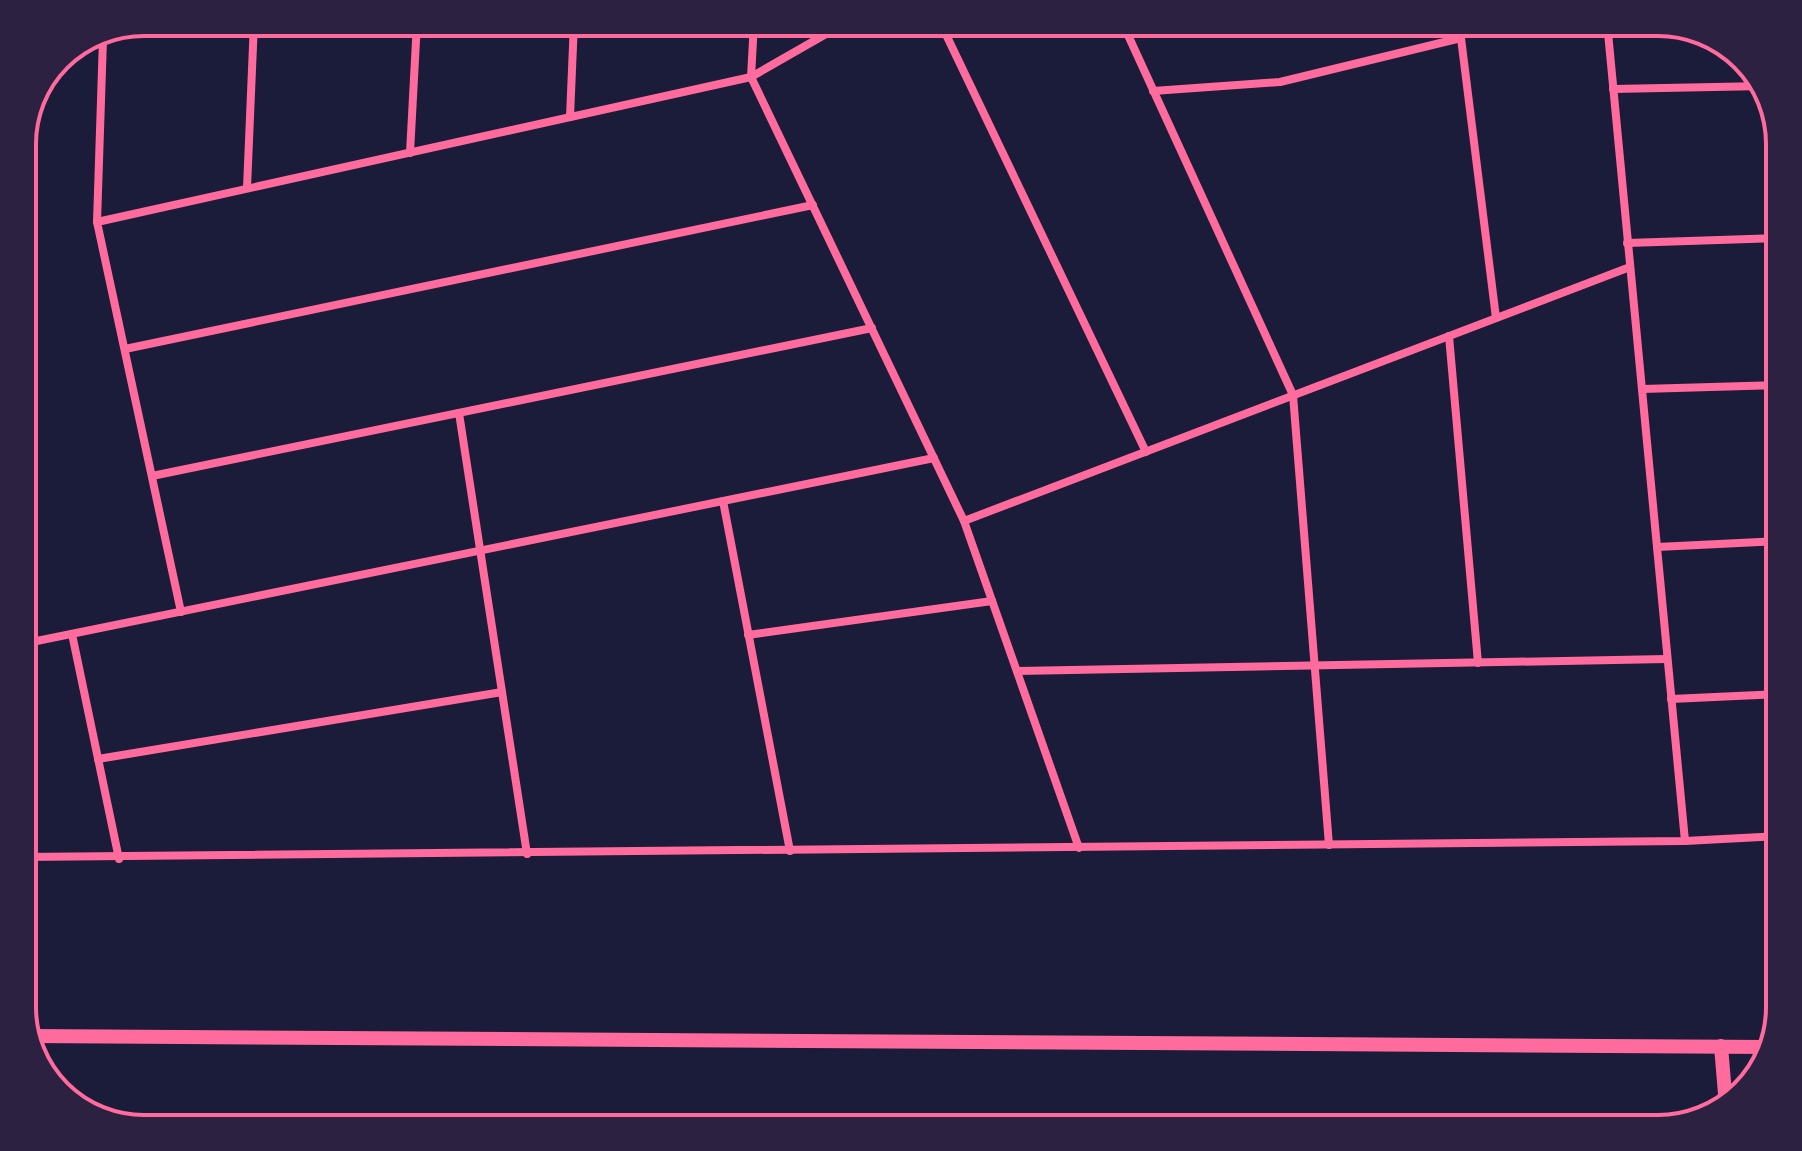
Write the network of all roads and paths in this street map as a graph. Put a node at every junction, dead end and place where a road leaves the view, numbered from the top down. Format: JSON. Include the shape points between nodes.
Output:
{"nodes":[{"id":1,"x":253,"y":36,"type":"edge"},
{"id":2,"x":416,"y":36,"type":"edge"},
{"id":3,"x":573,"y":36,"type":"edge"},
{"id":4,"x":753,"y":36,"type":"edge"},
{"id":5,"x":823,"y":36,"type":"edge"},
{"id":6,"x":947,"y":36,"type":"edge"},
{"id":7,"x":1128,"y":36,"type":"edge"},
{"id":8,"x":1608,"y":36,"type":"edge"},
{"id":9,"x":1461,"y":38,"type":"joint"},
{"id":10,"x":103,"y":44,"type":"edge"},
{"id":11,"x":751,"y":77,"type":"junction"},
{"id":12,"x":1749,"y":86,"type":"edge"},
{"id":13,"x":1613,"y":89,"type":"junction"},
{"id":14,"x":1153,"y":91,"type":"junction"},
{"id":15,"x":570,"y":117,"type":"junction"},
{"id":16,"x":410,"y":153,"type":"junction"},
{"id":17,"x":247,"y":188,"type":"junction"},
{"id":18,"x":813,"y":205,"type":"junction"},
{"id":19,"x":97,"y":222,"type":"junction"},
{"id":20,"x":1766,"y":238,"type":"edge"},
{"id":21,"x":1627,"y":243,"type":"junction"},
{"id":22,"x":1630,"y":267,"type":"junction"},
{"id":23,"x":1496,"y":318,"type":"junction"},
{"id":24,"x":872,"y":328,"type":"junction"},
{"id":25,"x":1449,"y":336,"type":"junction"},
{"id":26,"x":125,"y":349,"type":"junction"},
{"id":27,"x":1766,"y":385,"type":"edge"},
{"id":28,"x":1642,"y":389,"type":"junction"},
{"id":29,"x":1293,"y":395,"type":"junction"},
{"id":30,"x":459,"y":413,"type":"junction"},
{"id":31,"x":1146,"y":452,"type":"junction"},
{"id":32,"x":934,"y":458,"type":"junction"},
{"id":33,"x":152,"y":476,"type":"junction"},
{"id":34,"x":723,"y":501,"type":"junction"},
{"id":35,"x":964,"y":521,"type":"junction"},
{"id":36,"x":1766,"y":542,"type":"edge"},
{"id":37,"x":1657,"y":547,"type":"junction"},
{"id":38,"x":480,"y":551,"type":"junction"},
{"id":39,"x":992,"y":601,"type":"junction"},
{"id":40,"x":181,"y":612,"type":"junction"},
{"id":41,"x":72,"y":634,"type":"junction"},
{"id":42,"x":748,"y":635,"type":"junction"},
{"id":43,"x":36,"y":641,"type":"edge"},
{"id":44,"x":1667,"y":659,"type":"junction"},
{"id":45,"x":1478,"y":663,"type":"junction"},
{"id":46,"x":1314,"y":666,"type":"junction"},
{"id":47,"x":1017,"y":671,"type":"junction"},
{"id":48,"x":502,"y":692,"type":"junction"},
{"id":49,"x":1766,"y":695,"type":"edge"},
{"id":50,"x":1671,"y":699,"type":"junction"},
{"id":51,"x":98,"y":759,"type":"junction"},
{"id":52,"x":1766,"y":837,"type":"edge"},
{"id":53,"x":1685,"y":841,"type":"junction"},
{"id":54,"x":1329,"y":845,"type":"junction"},
{"id":55,"x":1079,"y":848,"type":"junction"},
{"id":56,"x":790,"y":851,"type":"junction"},
{"id":57,"x":527,"y":854,"type":"junction"},
{"id":58,"x":36,"y":857,"type":"edge"},
{"id":59,"x":119,"y":859,"type":"junction"},
{"id":60,"x":40,"y":1036,"type":"edge"},
{"id":61,"x":1721,"y":1046,"type":"junction"},
{"id":62,"x":1758,"y":1047,"type":"edge"},
{"id":63,"x":1725,"y":1092,"type":"edge"}],
"edges":[{"from":1,"to":17,"type":"street"},
{"from":2,"to":16,"type":"street"},
{"from":3,"to":15,"type":"street"},
{"from":4,"to":11,"type":"street"},
{"from":5,"to":11,"type":"street"},
{"from":6,"to":31,"type":"street"},
{"from":7,"to":14,"type":"street"},
{"from":8,"to":13,"type":"street"},
{"from":9,"to":14,"type":"street","via":[[1280,82]]},
{"from":9,"to":23,"type":"street"},
{"from":10,"to":19,"type":"street"},
{"from":11,"to":15,"type":"street"},
{"from":11,"to":18,"type":"street"},
{"from":12,"to":13,"type":"street"},
{"from":13,"to":21,"type":"street"},
{"from":14,"to":29,"type":"street"},
{"from":15,"to":16,"type":"street"},
{"from":16,"to":17,"type":"street"},
{"from":17,"to":19,"type":"street"},
{"from":18,"to":24,"type":"street"},
{"from":18,"to":26,"type":"street"},
{"from":19,"to":26,"type":"street"},
{"from":20,"to":21,"type":"street"},
{"from":21,"to":22,"type":"street"},
{"from":22,"to":23,"type":"street"},
{"from":22,"to":28,"type":"street"},
{"from":23,"to":25,"type":"street"},
{"from":24,"to":30,"type":"street"},
{"from":24,"to":32,"type":"street"},
{"from":25,"to":29,"type":"street"},
{"from":25,"to":45,"type":"street"},
{"from":26,"to":33,"type":"street"},
{"from":27,"to":28,"type":"street"},
{"from":28,"to":37,"type":"street"},
{"from":29,"to":31,"type":"street"},
{"from":29,"to":46,"type":"street"},
{"from":30,"to":33,"type":"street"},
{"from":30,"to":38,"type":"street"},
{"from":31,"to":35,"type":"street"},
{"from":32,"to":34,"type":"street"},
{"from":32,"to":35,"type":"street"},
{"from":33,"to":40,"type":"street"},
{"from":34,"to":38,"type":"street"},
{"from":34,"to":42,"type":"street"},
{"from":35,"to":39,"type":"street"},
{"from":36,"to":37,"type":"street"},
{"from":37,"to":44,"type":"street"},
{"from":38,"to":40,"type":"street"},
{"from":38,"to":48,"type":"street"},
{"from":39,"to":42,"type":"street"},
{"from":39,"to":47,"type":"street"},
{"from":40,"to":41,"type":"street"},
{"from":41,"to":43,"type":"street"},
{"from":41,"to":51,"type":"street"},
{"from":42,"to":56,"type":"street"},
{"from":44,"to":45,"type":"street"},
{"from":44,"to":50,"type":"street"},
{"from":45,"to":46,"type":"street"},
{"from":46,"to":47,"type":"street"},
{"from":46,"to":54,"type":"street"},
{"from":47,"to":55,"type":"street"},
{"from":48,"to":51,"type":"street"},
{"from":48,"to":57,"type":"street"},
{"from":49,"to":50,"type":"street"},
{"from":50,"to":53,"type":"street"},
{"from":51,"to":59,"type":"street"},
{"from":52,"to":53,"type":"street"},
{"from":53,"to":54,"type":"street"},
{"from":54,"to":55,"type":"street"},
{"from":55,"to":56,"type":"street"},
{"from":56,"to":57,"type":"street"},
{"from":57,"to":59,"type":"street"},
{"from":58,"to":59,"type":"street"},
{"from":60,"to":61,"type":"street"},
{"from":61,"to":62,"type":"street"},
{"from":61,"to":63,"type":"street"}]}
